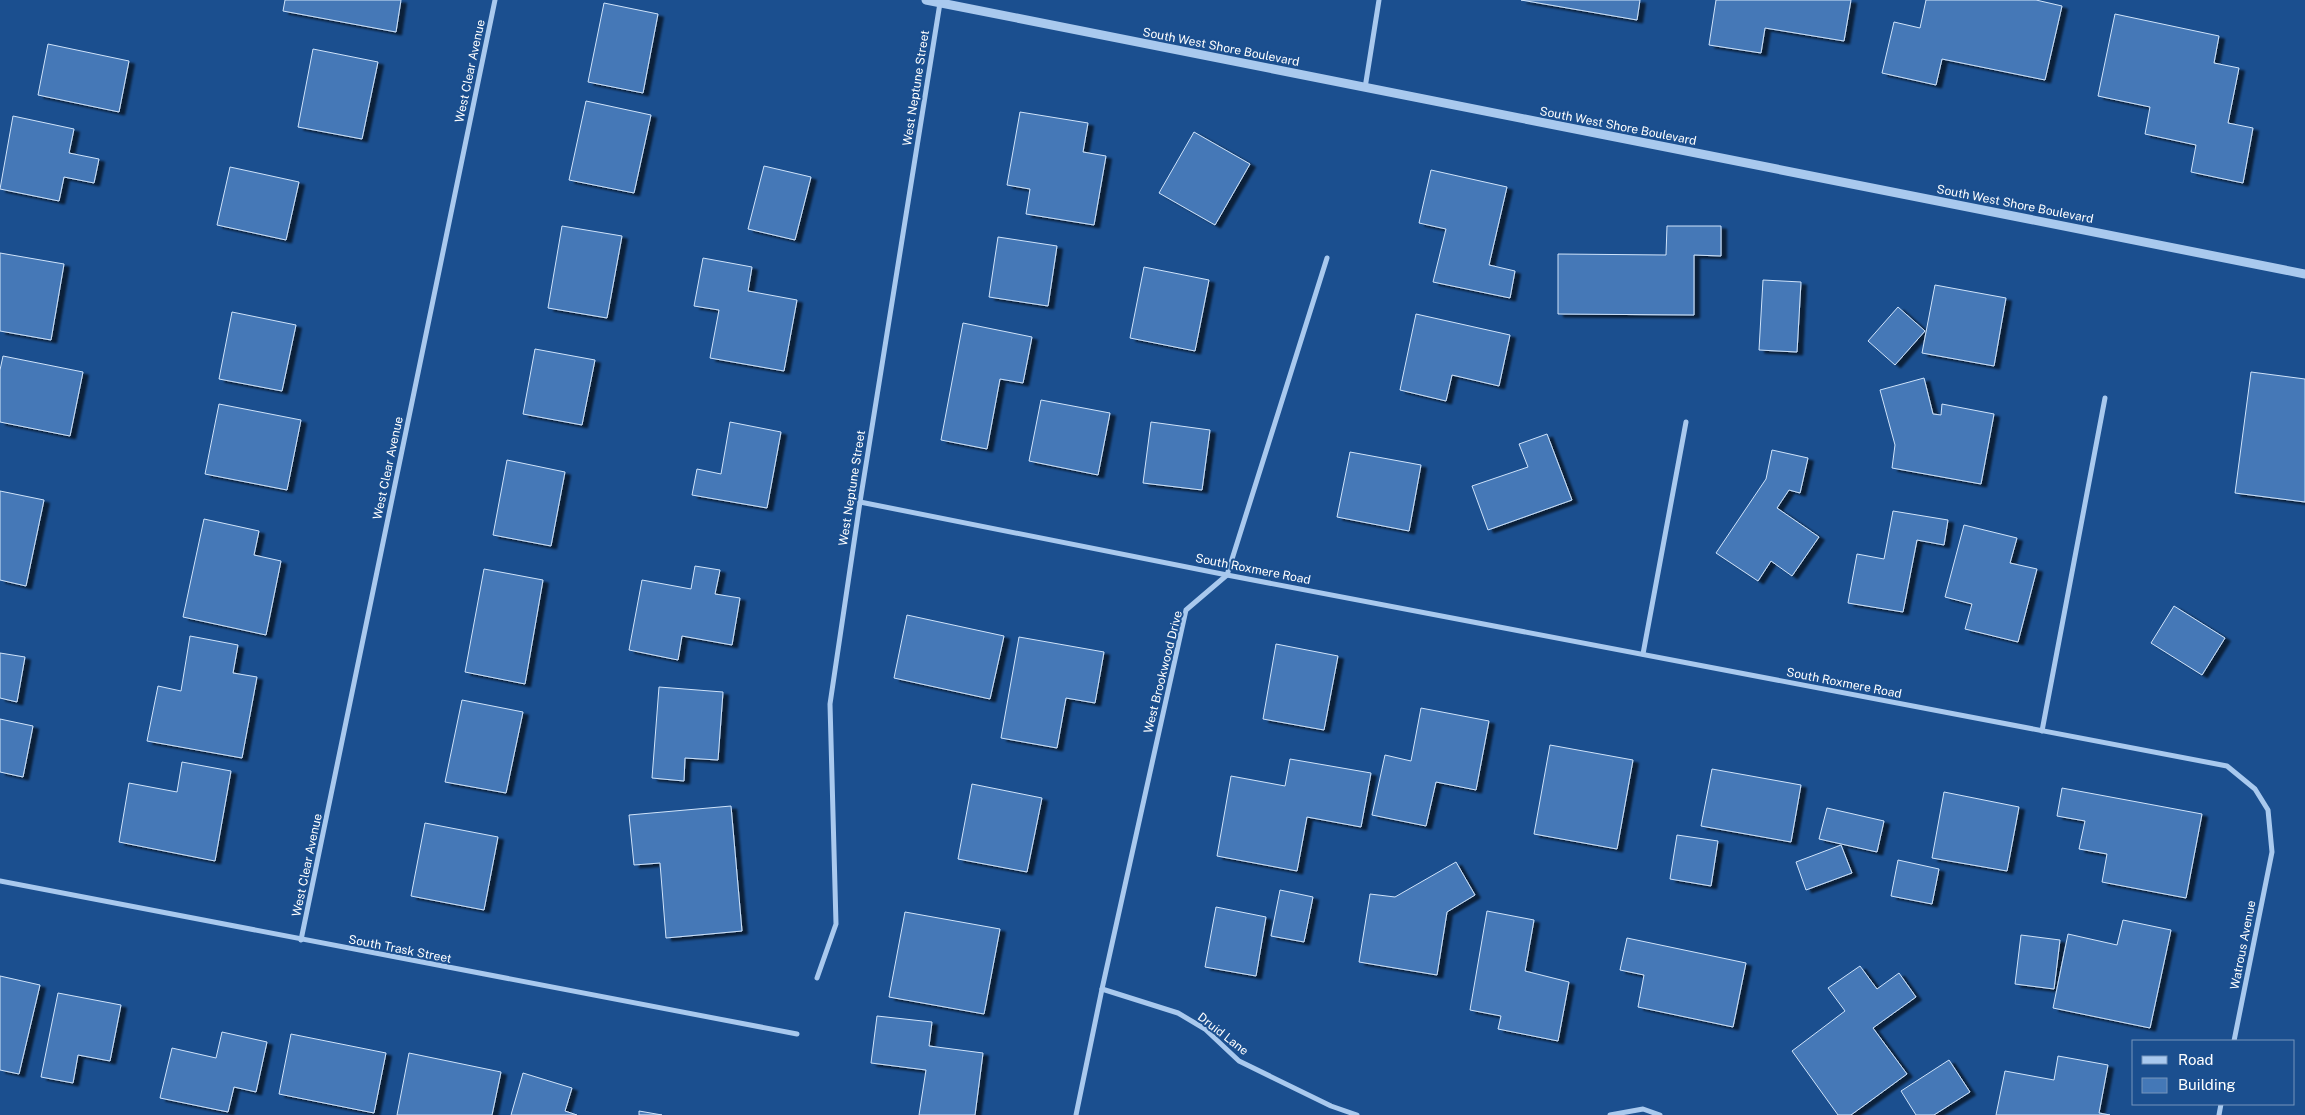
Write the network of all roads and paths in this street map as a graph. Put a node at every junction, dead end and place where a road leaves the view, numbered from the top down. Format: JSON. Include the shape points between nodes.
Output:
{"nodes":[{"id":1,"x":495,"y":0,"type":"edge"},
{"id":2,"x":926,"y":0,"type":"edge"},
{"id":3,"x":1379,"y":0,"type":"edge"},
{"id":4,"x":940,"y":3,"type":"junction"},
{"id":5,"x":1365,"y":89,"type":"junction"},
{"id":6,"x":1327,"y":258,"type":"dead end"},
{"id":7,"x":2305,"y":274,"type":"edge"},
{"id":8,"x":2105,"y":398,"type":"dead end"},
{"id":9,"x":1686,"y":422,"type":"dead end"},
{"id":10,"x":860,"y":502,"type":"junction"},
{"id":11,"x":1227,"y":575,"type":"junction"},
{"id":12,"x":1643,"y":654,"type":"junction"},
{"id":13,"x":2042,"y":731,"type":"junction"},
{"id":14,"x":2272,"y":852,"type":"joint"},
{"id":15,"x":0,"y":881,"type":"edge"},
{"id":16,"x":301,"y":940,"type":"junction"},
{"id":17,"x":817,"y":978,"type":"dead end"},
{"id":18,"x":1102,"y":989,"type":"junction"},
{"id":19,"x":798,"y":1034,"type":"dead end"},
{"id":20,"x":2234,"y":1040,"type":"edge"},
{"id":21,"x":1076,"y":1115,"type":"edge"},
{"id":22,"x":1357,"y":1115,"type":"edge"},
{"id":23,"x":1610,"y":1115,"type":"edge"},
{"id":24,"x":1660,"y":1115,"type":"edge"}],
"edges":[{"from":1,"to":16,"type":"street","name":"West Clear Avenue"},
{"from":2,"to":4,"type":"street","name":"South West Shore Boulevard"},
{"from":3,"to":5,"type":"street"},
{"from":4,"to":5,"type":"street","name":"South West Shore Boulevard"},
{"from":4,"to":10,"type":"street","name":"West Neptune Street"},
{"from":5,"to":7,"type":"street","name":"South West Shore Boulevard"},
{"from":6,"to":11,"type":"street"},
{"from":8,"to":13,"type":"street"},
{"from":9,"to":12,"type":"street"},
{"from":10,"to":11,"type":"street","name":"South Roxmere Road"},
{"from":10,"to":17,"type":"street","name":"West Neptune Street","via":[[830,704],[836,924]]},
{"from":11,"to":12,"type":"street","name":"South Roxmere Road"},
{"from":11,"to":18,"type":"street","name":"West Brookwood Drive","via":[[1186,610]]},
{"from":12,"to":13,"type":"street","name":"South Roxmere Road"},
{"from":13,"to":14,"type":"street","name":"South Roxmere Road","via":[[2227,766],[2255,789],[2268,810]]},
{"from":14,"to":20,"type":"street","name":"Watrous Avenue"},
{"from":15,"to":16,"type":"street","name":"South Trask Street"},
{"from":16,"to":19,"type":"street","name":"South Trask Street"},
{"from":18,"to":21,"type":"street","name":"West Brookwood Drive"},
{"from":18,"to":22,"type":"street","name":"Druid Lane","via":[[1178,1013],[1204,1029],[1239,1061],[1331,1106]]},
{"from":23,"to":24,"type":"street","via":[[1643,1109]]}]}
